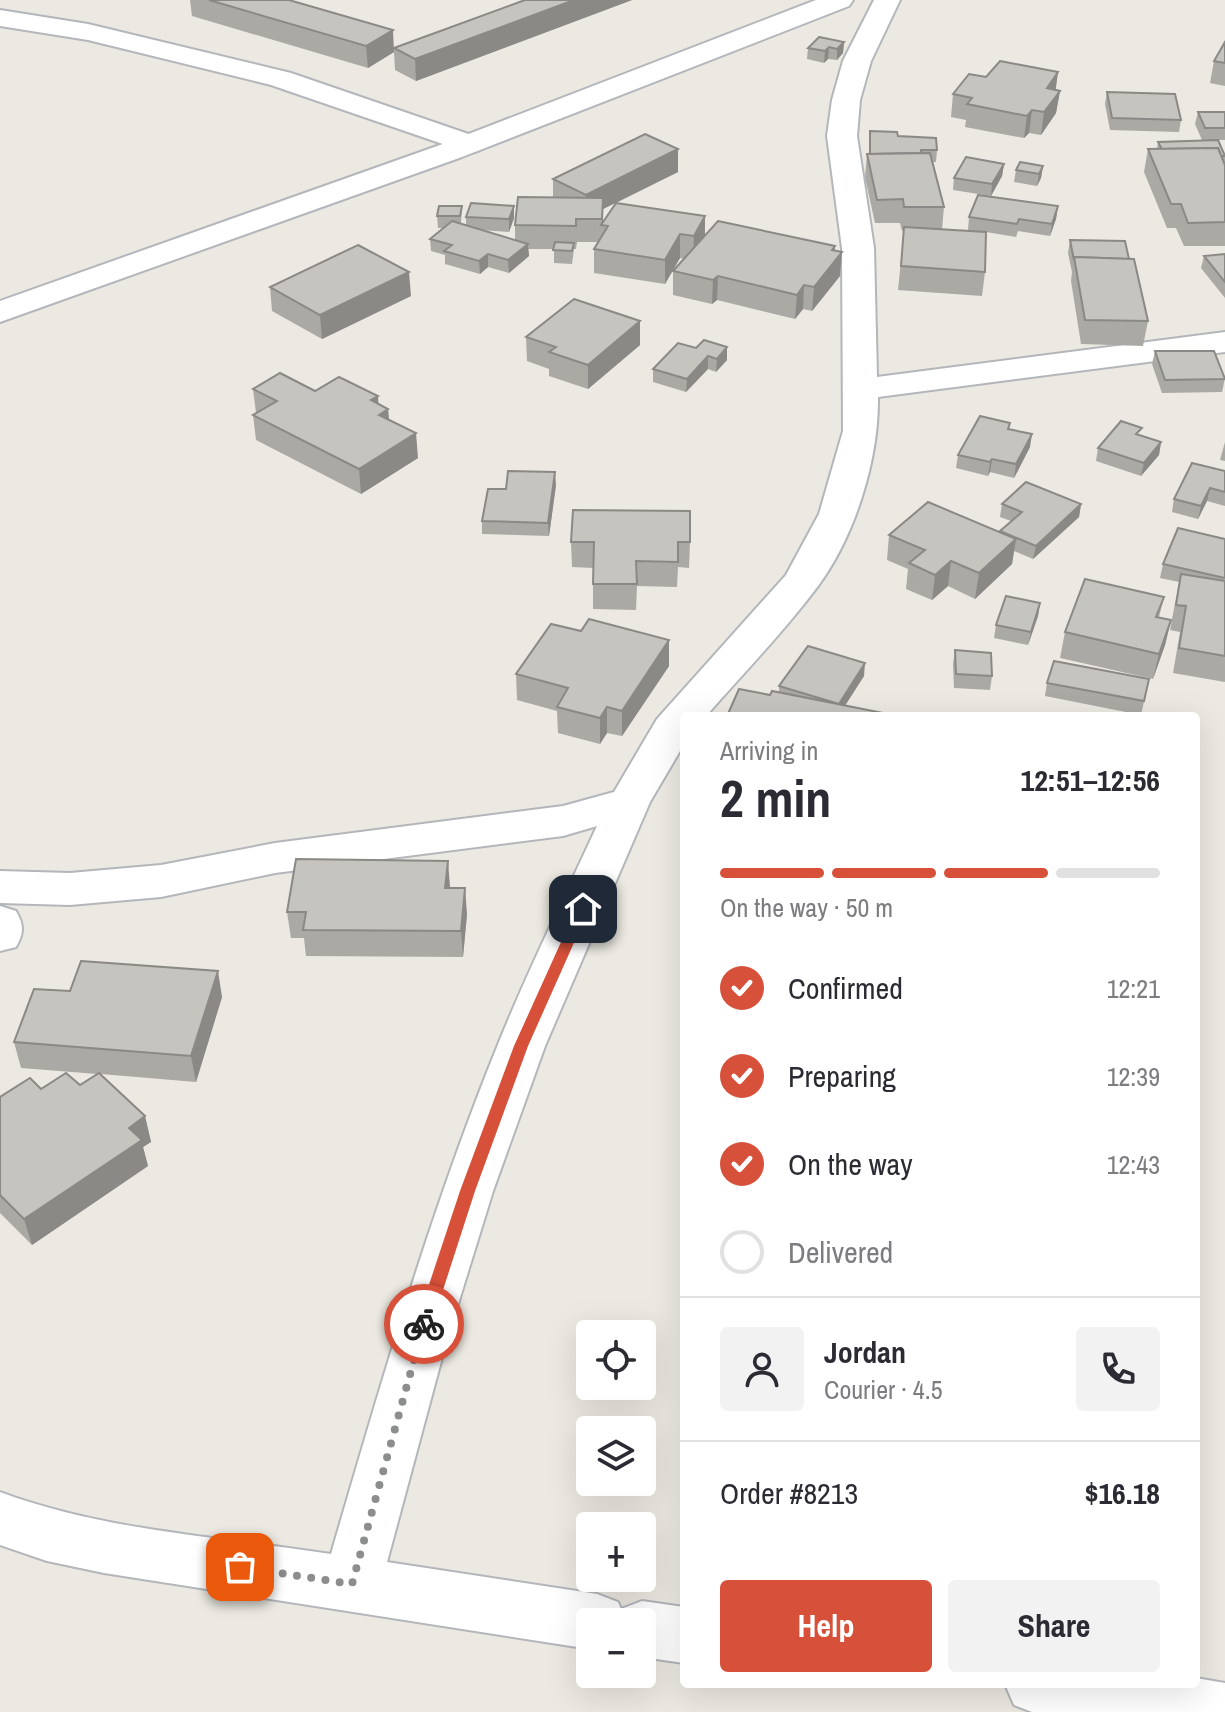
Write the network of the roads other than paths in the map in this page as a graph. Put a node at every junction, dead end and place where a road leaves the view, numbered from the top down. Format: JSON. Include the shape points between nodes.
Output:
{"nodes":[{"id":1,"x":840,"y":0,"type":"edge"},
{"id":2,"x":887,"y":0,"type":"edge"},
{"id":3,"x":0,"y":18,"type":"edge"},
{"id":4,"x":469,"y":144,"type":"junction"},
{"id":5,"x":0,"y":312,"type":"edge"},
{"id":6,"x":1225,"y":342,"type":"edge"},
{"id":7,"x":859,"y":390,"type":"junction"},
{"id":8,"x":687,"y":712,"type":"edge"},
{"id":9,"x":680,"y":720,"type":"edge"},
{"id":10,"x":629,"y":802,"type":"junction"},
{"id":11,"x":0,"y":887,"type":"edge"},
{"id":12,"x":0,"y":922,"type":"edge"},
{"id":13,"x":0,"y":935,"type":"edge"},
{"id":14,"x":0,"y":1518,"type":"edge"},
{"id":15,"x":352,"y":1584,"type":"junction"},
{"id":16,"x":576,"y":1619,"type":"edge"},
{"id":17,"x":656,"y":1631,"type":"edge"},
{"id":18,"x":680,"y":1634,"type":"edge"},
{"id":19,"x":1062,"y":1688,"type":"edge"},
{"id":20,"x":1224,"y":1712,"type":"edge"}],
"edges":[{"from":1,"to":4,"type":"street"},
{"from":2,"to":7,"type":"street","via":[[857,61],[842,136],[858,248]]},
{"from":3,"to":4,"type":"street","via":[[88,32],[281,79]]},
{"from":4,"to":5,"type":"street"},
{"from":6,"to":7,"type":"street"},
{"from":7,"to":8,"type":"street","via":[[861,431],[853,467],[838,514],[803,580]]},
{"from":9,"to":10,"type":"street"},
{"from":10,"to":11,"type":"street","via":[[563,821],[275,858],[161,881],[70,889]]},
{"from":10,"to":15,"type":"street","via":[[521,1046],[468,1191],[423,1328]]},
{"from":12,"to":13,"type":"street"},
{"from":14,"to":15,"type":"street","via":[[81,1541]]},
{"from":15,"to":16,"type":"street"},
{"from":17,"to":18,"type":"street"},
{"from":19,"to":20,"type":"street"}]}
